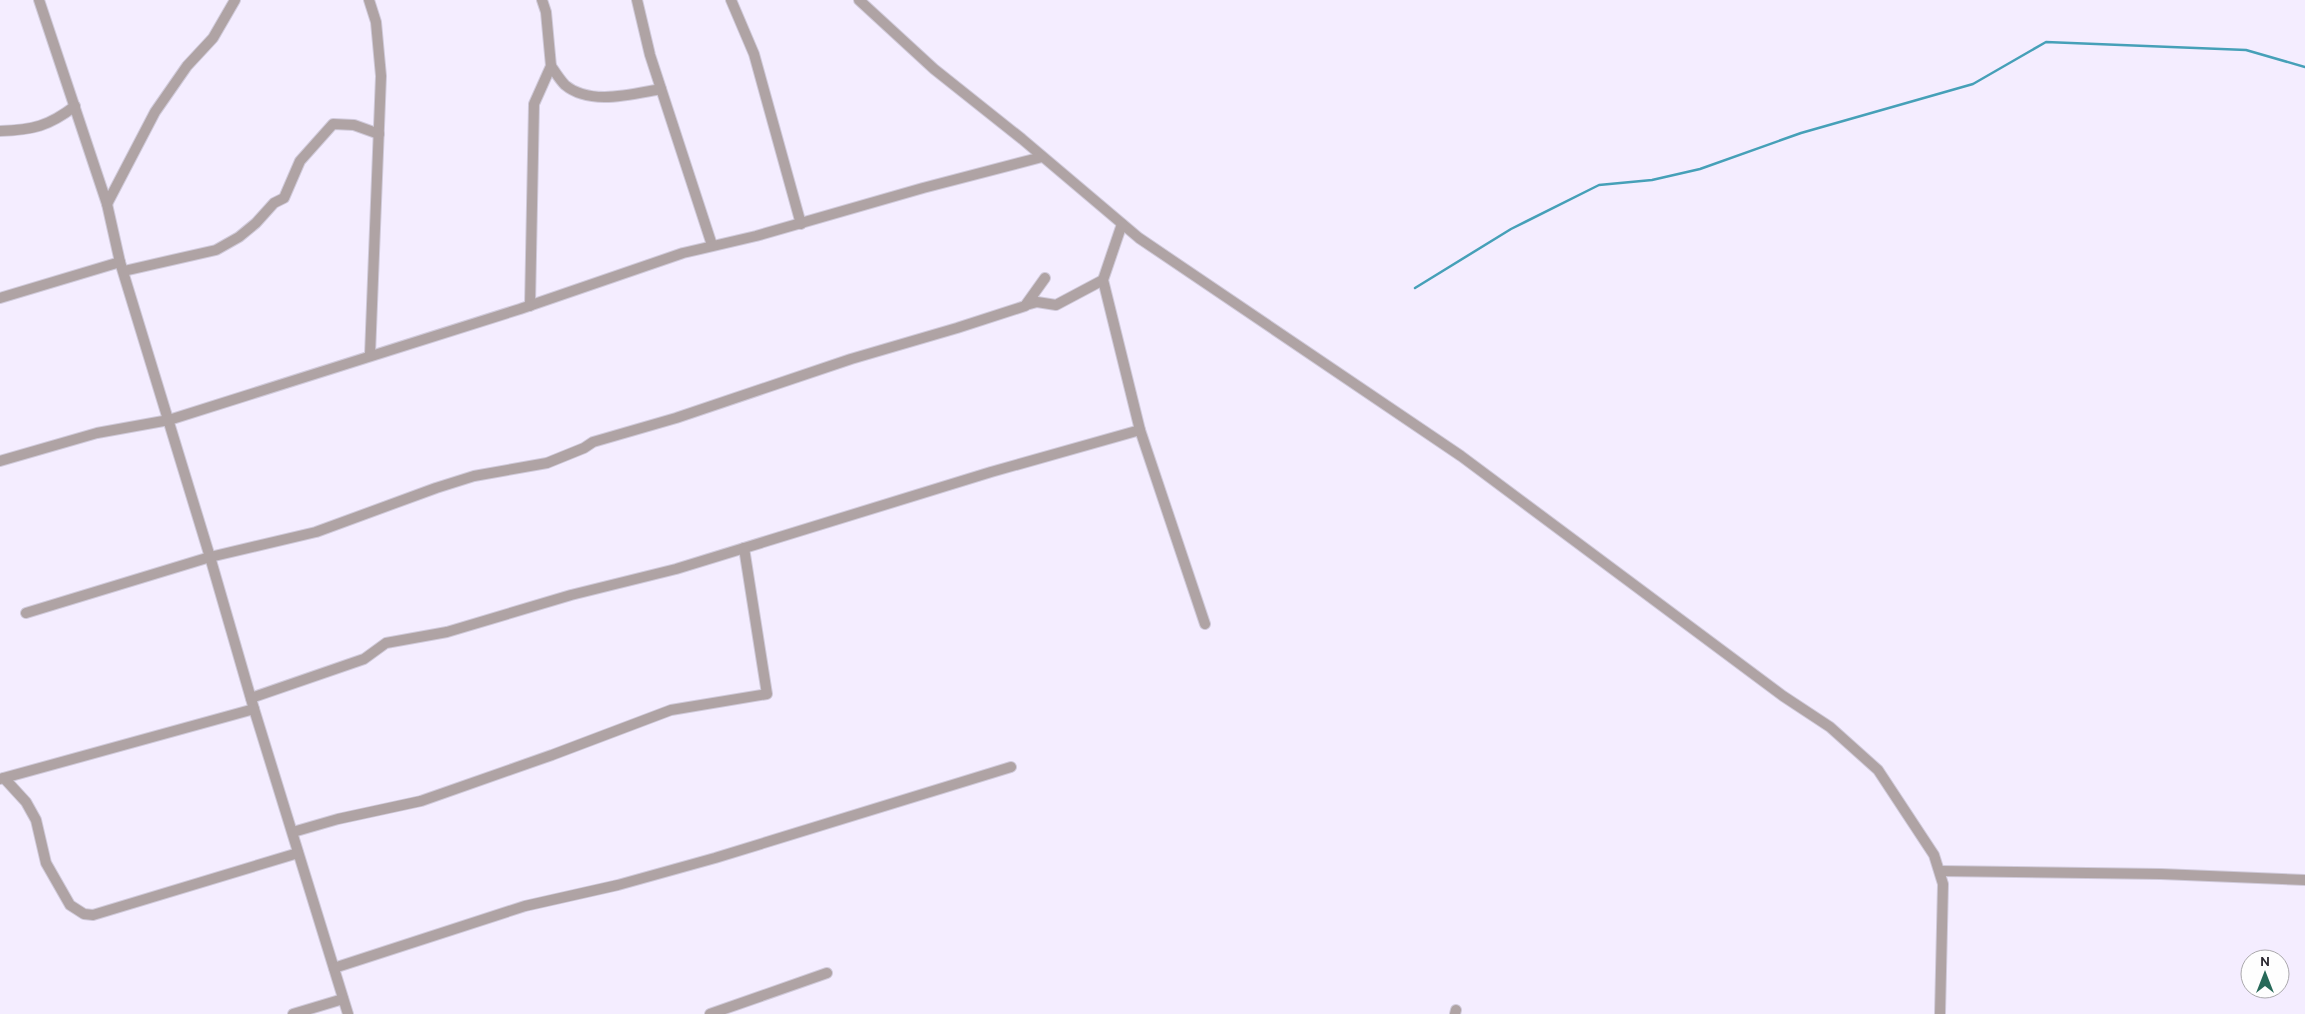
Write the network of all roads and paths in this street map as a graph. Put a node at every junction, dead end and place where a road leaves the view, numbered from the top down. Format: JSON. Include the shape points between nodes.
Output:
{"nodes":[{"id":1,"x":39,"y":0,"type":"edge"},
{"id":2,"x":235,"y":0,"type":"edge"},
{"id":3,"x":369,"y":0,"type":"edge"},
{"id":4,"x":542,"y":0,"type":"edge"},
{"id":5,"x":637,"y":0,"type":"edge"},
{"id":6,"x":732,"y":0,"type":"edge"},
{"id":7,"x":859,"y":0,"type":"edge"},
{"id":8,"x":551,"y":66,"type":"junction"},
{"id":9,"x":661,"y":89,"type":"junction"},
{"id":10,"x":75,"y":106,"type":"junction"},
{"id":11,"x":0,"y":131,"type":"edge"},
{"id":12,"x":380,"y":134,"type":"junction"},
{"id":13,"x":1042,"y":157,"type":"junction"},
{"id":14,"x":107,"y":204,"type":"junction"},
{"id":15,"x":801,"y":224,"type":"junction"},
{"id":16,"x":1122,"y":224,"type":"junction"},
{"id":17,"x":712,"y":245,"type":"junction"},
{"id":18,"x":122,"y":267,"type":"junction"},
{"id":19,"x":1045,"y":278,"type":"dead end"},
{"id":20,"x":1102,"y":280,"type":"junction"},
{"id":21,"x":0,"y":298,"type":"edge"},
{"id":22,"x":530,"y":306,"type":"junction"},
{"id":23,"x":1025,"y":306,"type":"junction"},
{"id":24,"x":370,"y":355,"type":"junction"},
{"id":25,"x":169,"y":420,"type":"junction"},
{"id":26,"x":1140,"y":430,"type":"junction"},
{"id":27,"x":0,"y":461,"type":"edge"},
{"id":28,"x":744,"y":548,"type":"junction"},
{"id":29,"x":210,"y":557,"type":"junction"},
{"id":30,"x":26,"y":613,"type":"dead end"},
{"id":31,"x":1206,"y":624,"type":"dead end"},
{"id":32,"x":251,"y":698,"type":"junction"},
{"id":33,"x":254,"y":709,"type":"junction"},
{"id":34,"x":1011,"y":766,"type":"dead end"},
{"id":35,"x":2,"y":779,"type":"edge"},
{"id":36,"x":293,"y":832,"type":"junction"},
{"id":37,"x":298,"y":853,"type":"junction"},
{"id":38,"x":1940,"y":871,"type":"junction"},
{"id":39,"x":2305,"y":880,"type":"edge"},
{"id":40,"x":334,"y":968,"type":"junction"},
{"id":41,"x":827,"y":973,"type":"dead end"},
{"id":42,"x":343,"y":999,"type":"junction"},
{"id":43,"x":293,"y":1014,"type":"edge"},
{"id":44,"x":348,"y":1014,"type":"edge"},
{"id":45,"x":710,"y":1014,"type":"edge"},
{"id":46,"x":1940,"y":1014,"type":"edge"}],
"edges":[{"from":1,"to":10,"type":"street"},
{"from":2,"to":14,"type":"street","via":[[213,38],[187,66],[155,112]]},
{"from":3,"to":12,"type":"street","via":[[376,22],[381,76]]},
{"from":4,"to":8,"type":"street"},
{"from":5,"to":9,"type":"street"},
{"from":6,"to":15,"type":"street","via":[[754,54]]},
{"from":7,"to":13,"type":"street","via":[[934,69]]},
{"from":8,"to":9,"type":"street","via":[[565,84],[586,95],[625,96]]},
{"from":8,"to":22,"type":"street","via":[[534,104]]},
{"from":9,"to":17,"type":"street"},
{"from":10,"to":11,"type":"street","via":[[43,126]]},
{"from":10,"to":14,"type":"street"},
{"from":12,"to":18,"type":"street","via":[[354,125],[334,124],[300,161],[284,198],[274,203],[239,237],[216,250]]},
{"from":12,"to":24,"type":"street"},
{"from":13,"to":15,"type":"street"},
{"from":13,"to":16,"type":"street"},
{"from":14,"to":18,"type":"street"},
{"from":15,"to":17,"type":"street"},
{"from":16,"to":20,"type":"street"},
{"from":16,"to":38,"type":"street","via":[[1461,456],[1830,727],[1878,770],[1934,855]]},
{"from":17,"to":22,"type":"street"},
{"from":18,"to":21,"type":"street"},
{"from":18,"to":25,"type":"street"},
{"from":19,"to":23,"type":"street"},
{"from":20,"to":23,"type":"street","via":[[1056,305],[1037,302]]},
{"from":20,"to":26,"type":"street"},
{"from":22,"to":24,"type":"street"},
{"from":23,"to":29,"type":"street","via":[[851,358],[676,418],[593,442],[547,464],[474,476],[316,532]]},
{"from":24,"to":25,"type":"street"},
{"from":25,"to":27,"type":"street","via":[[96,433]]},
{"from":25,"to":29,"type":"street"},
{"from":26,"to":28,"type":"street"},
{"from":26,"to":31,"type":"street"},
{"from":28,"to":32,"type":"street","via":[[447,632],[386,643],[364,659]]},
{"from":28,"to":36,"type":"street","via":[[767,694],[671,710],[421,801]]},
{"from":29,"to":30,"type":"street"},
{"from":29,"to":32,"type":"street"},
{"from":32,"to":33,"type":"street"},
{"from":33,"to":35,"type":"street"},
{"from":33,"to":36,"type":"street"},
{"from":34,"to":40,"type":"street","via":[[715,858],[525,906]]},
{"from":35,"to":37,"type":"street","via":[[26,802],[36,820],[46,863],[70,905],[84,914],[93,915]]},
{"from":36,"to":37,"type":"street"},
{"from":37,"to":40,"type":"street"},
{"from":38,"to":39,"type":"street"},
{"from":38,"to":46,"type":"street","via":[[1943,884]]},
{"from":40,"to":42,"type":"street"},
{"from":41,"to":45,"type":"street"},
{"from":42,"to":43,"type":"street"},
{"from":42,"to":44,"type":"street"}]}
